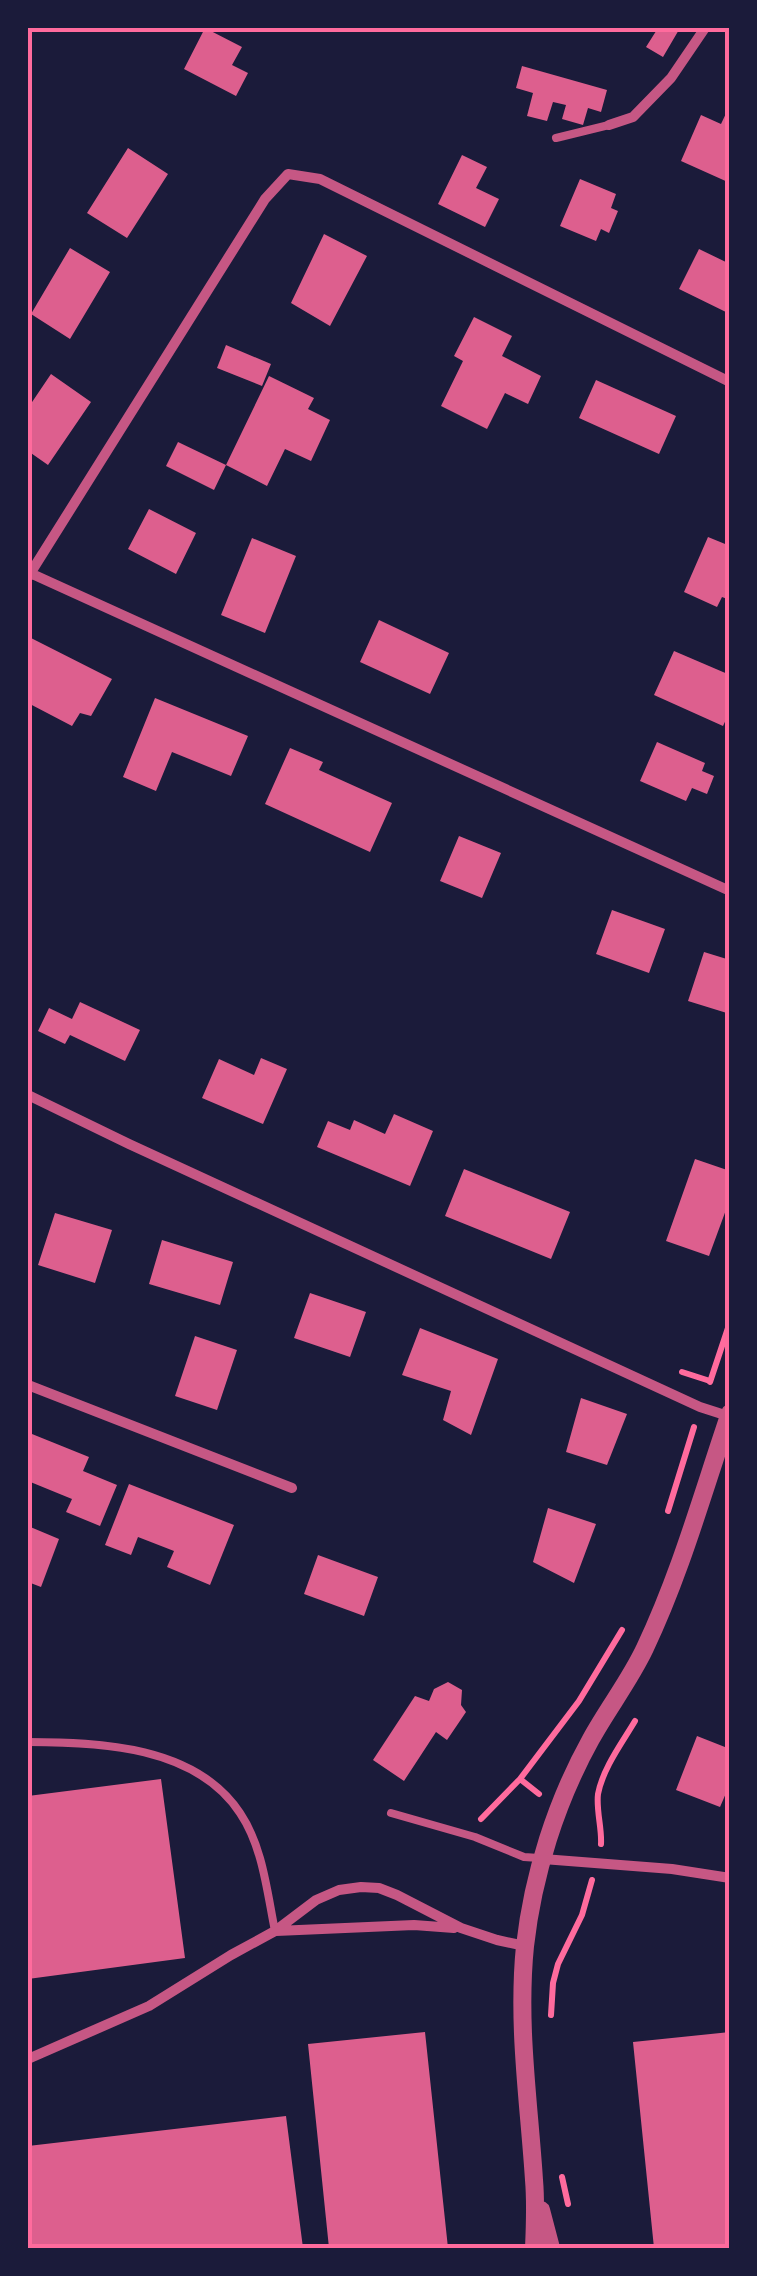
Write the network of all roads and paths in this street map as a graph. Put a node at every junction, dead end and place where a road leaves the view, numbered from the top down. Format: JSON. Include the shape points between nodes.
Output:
{"nodes":[{"id":1,"x":705,"y":28,"type":"edge"},
{"id":2,"x":609,"y":126,"type":"joint"},
{"id":3,"x":556,"y":138,"type":"dead end"},
{"id":4,"x":730,"y":382,"type":"edge"},
{"id":5,"x":29,"y":575,"type":"edge"},
{"id":6,"x":730,"y":891,"type":"edge"},
{"id":7,"x":28,"y":1095,"type":"edge"},
{"id":8,"x":730,"y":1322,"type":"edge"},
{"id":9,"x":28,"y":1384,"type":"edge"},
{"id":10,"x":700,"y":1407,"type":"junction"},
{"id":11,"x":729,"y":1414,"type":"edge"},
{"id":12,"x":292,"y":1488,"type":"dead end"},
{"id":13,"x":665,"y":1520,"type":"dead end"},
{"id":14,"x":626,"y":1623,"type":"dead end"},
{"id":15,"x":28,"y":1742,"type":"edge"},
{"id":16,"x":391,"y":1813,"type":"dead end"},
{"id":17,"x":474,"y":1837,"type":"junction"},
{"id":18,"x":544,"y":1859,"type":"junction"},
{"id":19,"x":730,"y":1878,"type":"edge"},
{"id":20,"x":461,"y":1928,"type":"junction"},
{"id":21,"x":275,"y":1932,"type":"junction"},
{"id":22,"x":525,"y":1946,"type":"junction"},
{"id":23,"x":28,"y":2060,"type":"edge"},
{"id":24,"x":535,"y":2184,"type":"junction"},
{"id":25,"x":534,"y":2248,"type":"edge"},
{"id":26,"x":551,"y":2248,"type":"edge"}],
"edges":[{"from":1,"to":2,"type":"street","via":[[671,78],[633,117]]},
{"from":2,"to":3,"type":"lane"},
{"from":4,"to":5,"type":"street","via":[[320,178],[288,174]]},
{"from":5,"to":6,"type":"street"},
{"from":7,"to":10,"type":"street"},
{"from":8,"to":10,"type":"path"},
{"from":9,"to":12,"type":"street"},
{"from":10,"to":11,"type":"street"},
{"from":10,"to":13,"type":"path"},
{"from":11,"to":18,"type":"street","via":[[670,1592],[571,1776]]},
{"from":14,"to":17,"type":"path","via":[[579,1701],[481,1818]]},
{"from":15,"to":21,"type":"lane","via":[[110,1745],[156,1756],[218,1787],[241,1814],[259,1854]]},
{"from":16,"to":17,"type":"lane"},
{"from":17,"to":18,"type":"lane"},
{"from":18,"to":19,"type":"street"},
{"from":18,"to":22,"type":"street"},
{"from":20,"to":21,"type":"street"},
{"from":20,"to":21,"type":"street","via":[[397,1895],[362,1886],[316,1900]]},
{"from":20,"to":22,"type":"street"},
{"from":21,"to":23,"type":"street","via":[[149,2006]]},
{"from":22,"to":24,"type":"street","via":[[522,2016]]},
{"from":24,"to":25,"type":"street"},
{"from":24,"to":26,"type":"street"}]}
